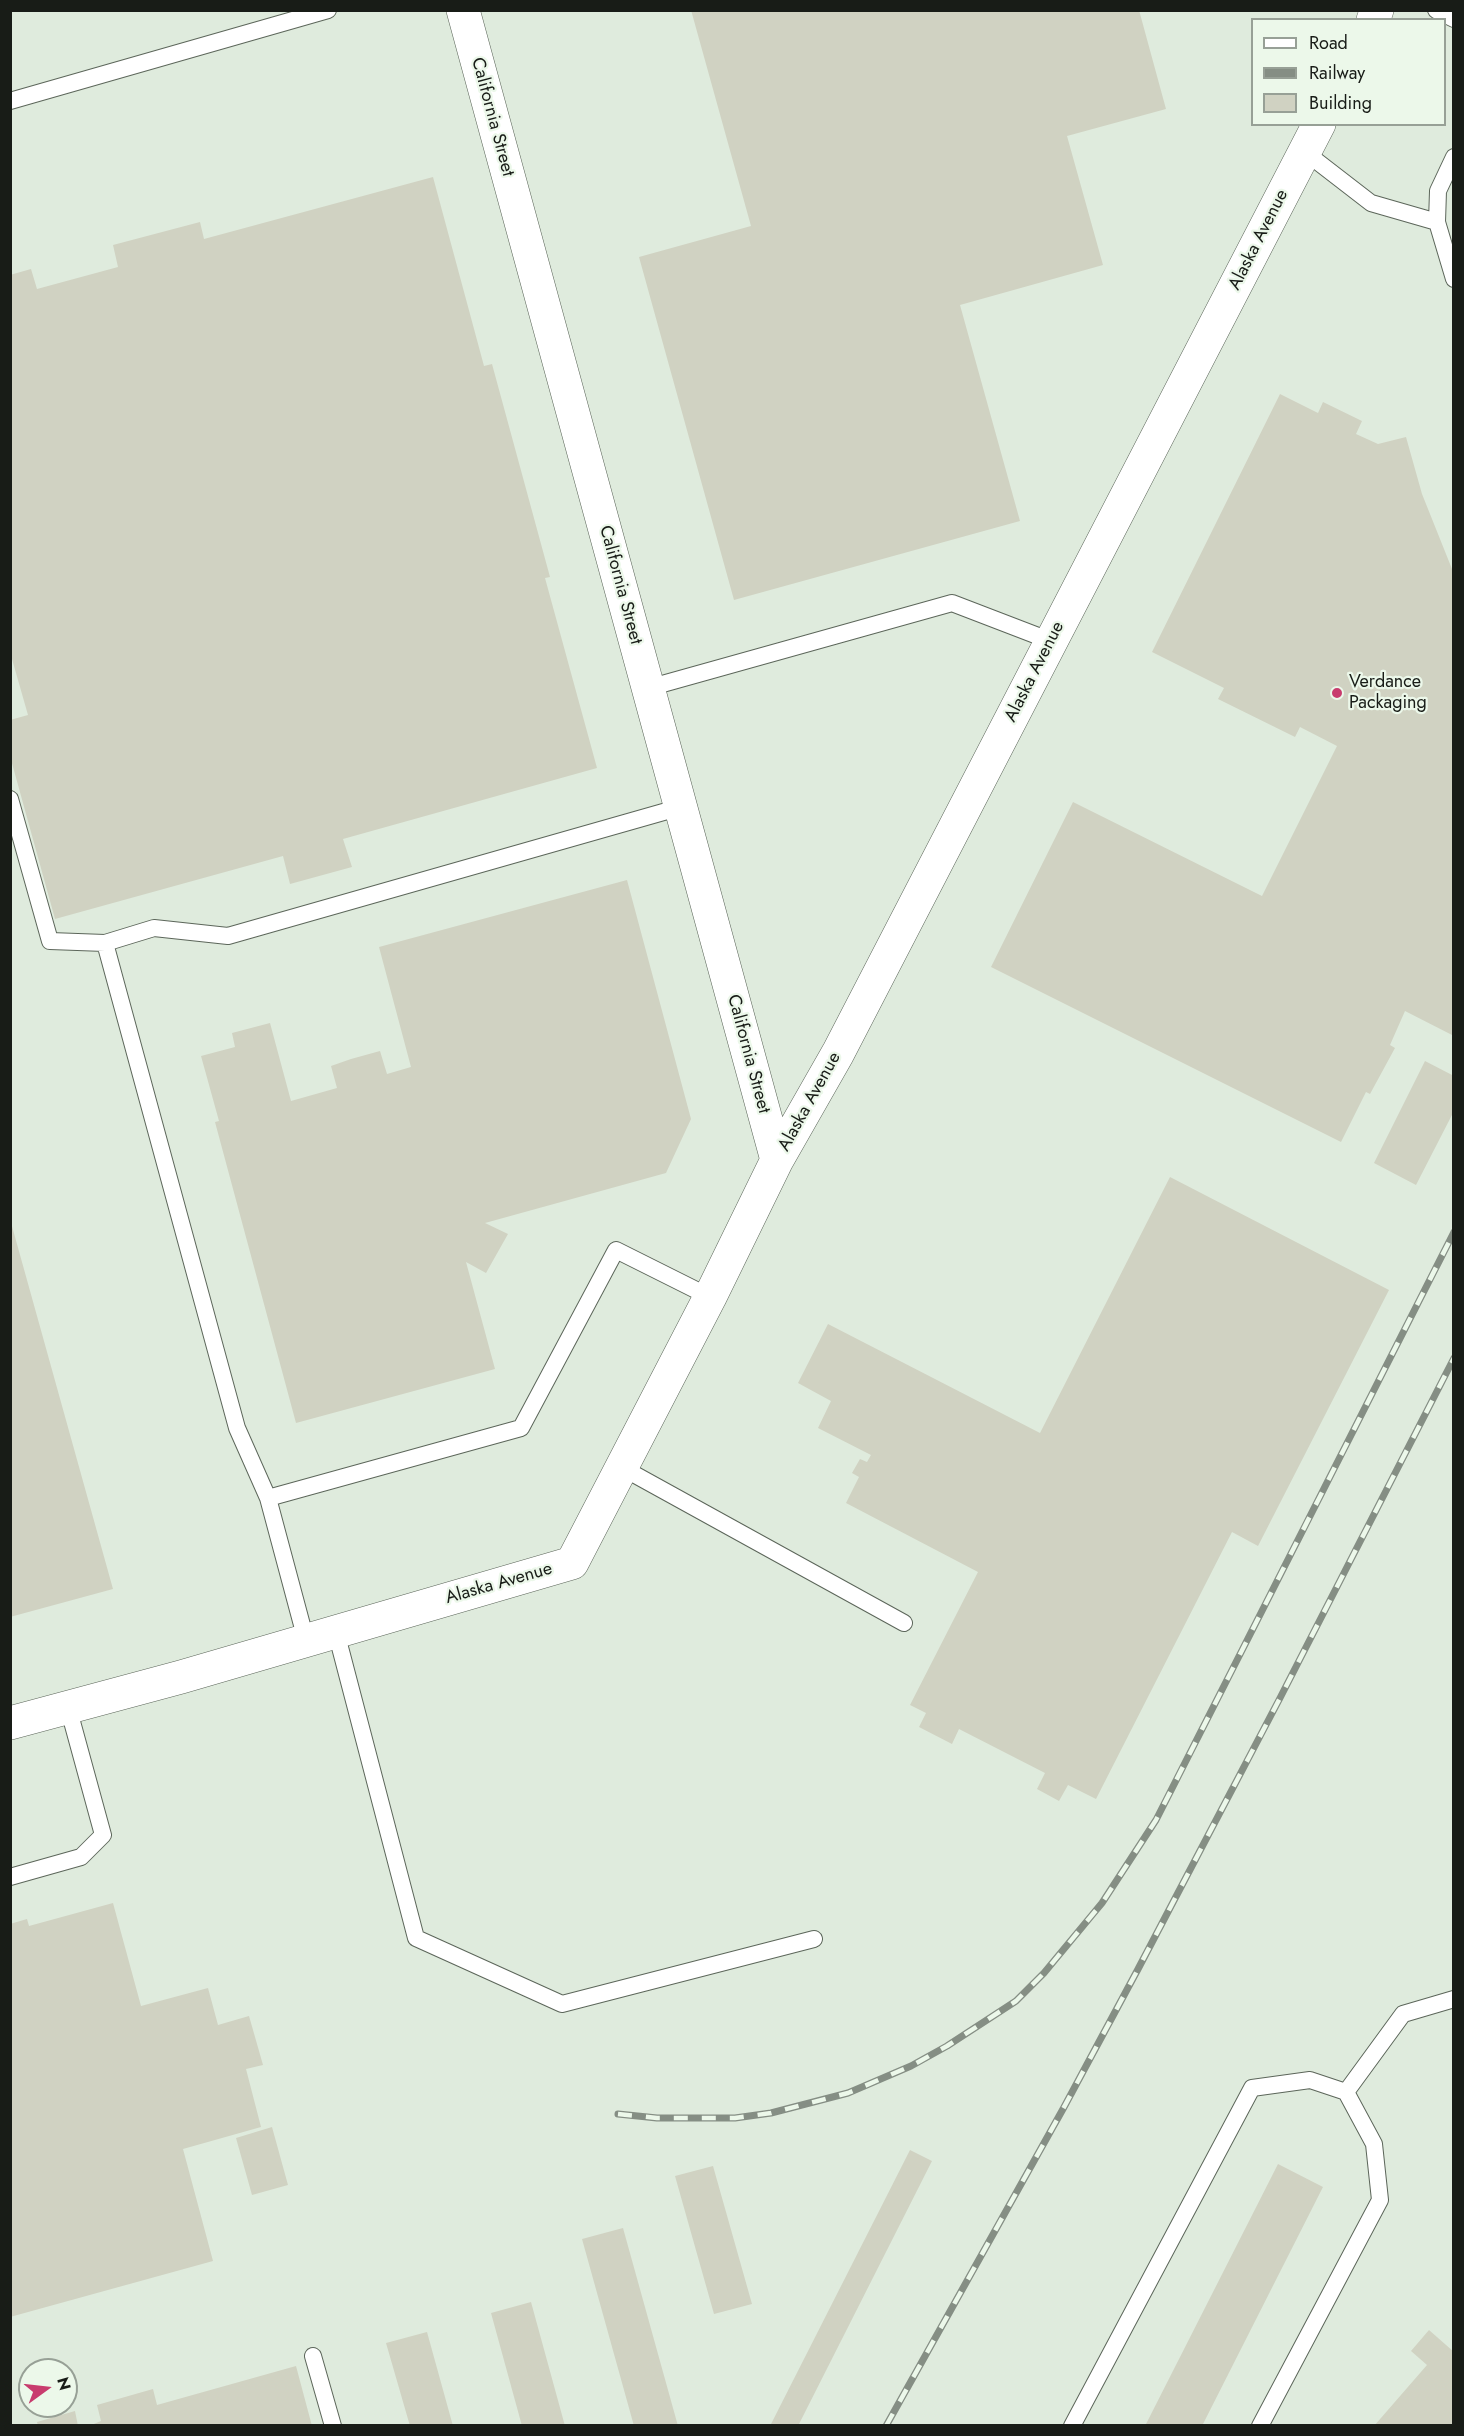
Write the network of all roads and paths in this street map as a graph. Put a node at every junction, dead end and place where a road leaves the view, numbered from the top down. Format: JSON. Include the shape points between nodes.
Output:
{"nodes":[{"id":1,"x":328,"y":10,"type":"edge"},
{"id":2,"x":463,"y":10,"type":"edge"},
{"id":3,"x":1437,"y":10,"type":"edge"},
{"id":4,"x":1454,"y":19,"type":"edge"},
{"id":5,"x":10,"y":101,"type":"edge"},
{"id":6,"x":1312,"y":138,"type":"edge"},
{"id":7,"x":1454,"y":158,"type":"edge"},
{"id":8,"x":1437,"y":222,"type":"junction"},
{"id":9,"x":1454,"y":279,"type":"edge"},
{"id":10,"x":1051,"y":641,"type":"junction"},
{"id":11,"x":648,"y":688,"type":"junction"},
{"id":12,"x":10,"y":799,"type":"edge"},
{"id":13,"x":681,"y":807,"type":"junction"},
{"id":14,"x":105,"y":944,"type":"junction"},
{"id":15,"x":777,"y":1160,"type":"junction"},
{"id":16,"x":710,"y":1297,"type":"junction"},
{"id":17,"x":621,"y":1467,"type":"junction"},
{"id":18,"x":268,"y":1498,"type":"junction"},
{"id":19,"x":904,"y":1623,"type":"dead end"},
{"id":20,"x":321,"y":1636,"type":"junction"},
{"id":21,"x":68,"y":1707,"type":"junction"},
{"id":22,"x":10,"y":1723,"type":"edge"},
{"id":23,"x":10,"y":1877,"type":"edge"},
{"id":24,"x":814,"y":1940,"type":"dead end"},
{"id":25,"x":1454,"y":1999,"type":"edge"},
{"id":26,"x":1346,"y":2092,"type":"junction"},
{"id":27,"x":313,"y":2356,"type":"dead end"},
{"id":28,"x":333,"y":2426,"type":"edge"},
{"id":29,"x":1072,"y":2426,"type":"edge"},
{"id":30,"x":1260,"y":2426,"type":"edge"}],
"edges":[{"from":1,"to":5,"type":"lane"},
{"from":2,"to":11,"type":"street","name":"California Street"},
{"from":3,"to":4,"type":"lane"},
{"from":6,"to":8,"type":"lane","via":[[1371,203]]},
{"from":6,"to":10,"type":"street","name":"Alaska Avenue"},
{"from":7,"to":8,"type":"lane","via":[[1438,191]]},
{"from":8,"to":9,"type":"lane"},
{"from":10,"to":11,"type":"lane","via":[[952,603]]},
{"from":10,"to":15,"type":"street","name":"Alaska Avenue","via":[[838,1053]]},
{"from":11,"to":13,"type":"street","name":"California Street"},
{"from":12,"to":14,"type":"lane","via":[[50,941]]},
{"from":13,"to":14,"type":"lane","via":[[228,936],[154,928]]},
{"from":13,"to":15,"type":"street","name":"California Street"},
{"from":14,"to":18,"type":"lane","via":[[237,1428]]},
{"from":15,"to":16,"type":"street","name":"Alaska Avenue"},
{"from":16,"to":17,"type":"street","name":"Alaska Avenue"},
{"from":16,"to":18,"type":"lane","via":[[616,1250],[521,1428]]},
{"from":17,"to":19,"type":"lane"},
{"from":17,"to":20,"type":"street","name":"Alaska Avenue","via":[[572,1563]]},
{"from":18,"to":20,"type":"lane"},
{"from":20,"to":21,"type":"street","name":"Alaska Avenue"},
{"from":20,"to":24,"type":"lane","via":[[416,1938],[562,2004]]},
{"from":21,"to":22,"type":"street","name":"Alaska Avenue"},
{"from":21,"to":23,"type":"lane","via":[[103,1835],[81,1857]]},
{"from":25,"to":26,"type":"lane","via":[[1403,2014]]},
{"from":26,"to":29,"type":"lane","via":[[1310,2080],[1252,2088]]},
{"from":26,"to":30,"type":"lane","via":[[1374,2144],[1380,2200]]},
{"from":27,"to":28,"type":"lane"}]}
